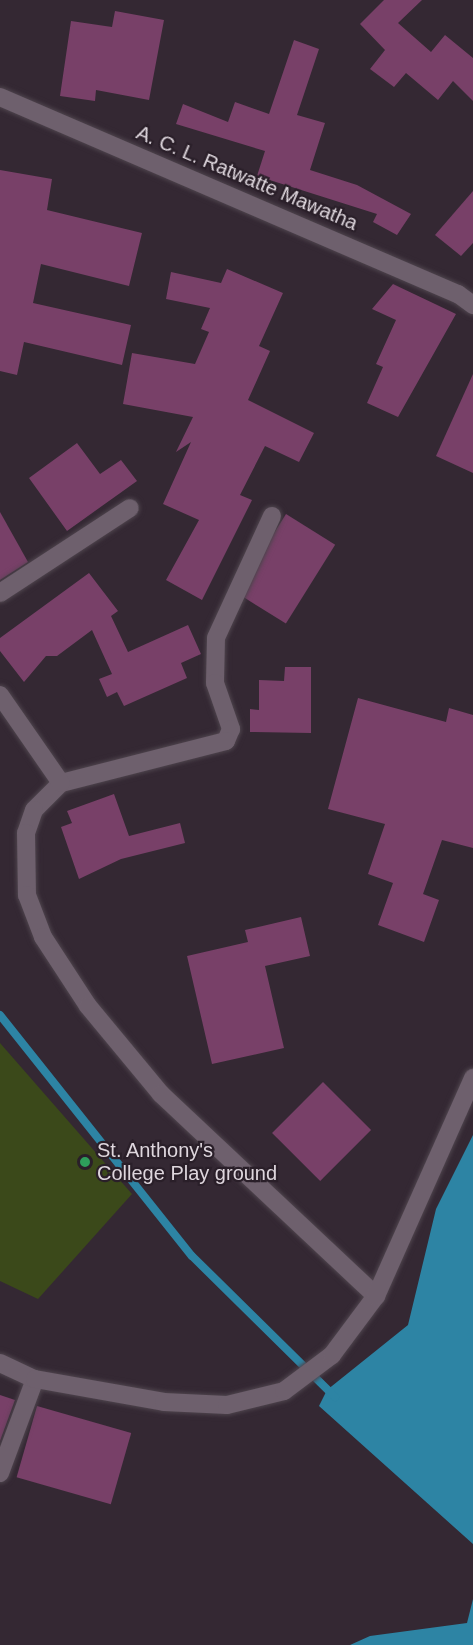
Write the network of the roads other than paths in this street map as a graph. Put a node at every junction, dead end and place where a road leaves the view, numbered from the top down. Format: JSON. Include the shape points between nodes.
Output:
{"nodes":[{"id":1,"x":0,"y":97,"type":"edge"},
{"id":2,"x":473,"y":305,"type":"edge"},
{"id":3,"x":130,"y":508,"type":"dead end"},
{"id":4,"x":273,"y":516,"type":"dead end"},
{"id":5,"x":0,"y":593,"type":"edge"},
{"id":6,"x":0,"y":695,"type":"edge"},
{"id":7,"x":61,"y":783,"type":"junction"},
{"id":8,"x":473,"y":1077,"type":"edge"},
{"id":9,"x":376,"y":1296,"type":"junction"},
{"id":10,"x":0,"y":1363,"type":"edge"},
{"id":11,"x":35,"y":1379,"type":"junction"},
{"id":12,"x":0,"y":1473,"type":"edge"}],
"edges":[{"from":1,"to":2,"type":"street","name":"A. C. L. Ratwatte Mawatha","via":[[458,294]]},
{"from":3,"to":5,"type":"street"},
{"from":4,"to":7,"type":"street","via":[[216,638],[215,683],[231,729],[226,741]]},
{"from":6,"to":7,"type":"street"},
{"from":7,"to":9,"type":"street","via":[[34,810],[26,833],[27,895],[43,937],[88,1006],[161,1094]]},
{"from":8,"to":9,"type":"street"},
{"from":9,"to":11,"type":"street","via":[[332,1355],[284,1391],[227,1405],[164,1402]]},
{"from":10,"to":11,"type":"street"},
{"from":11,"to":12,"type":"street"}]}
